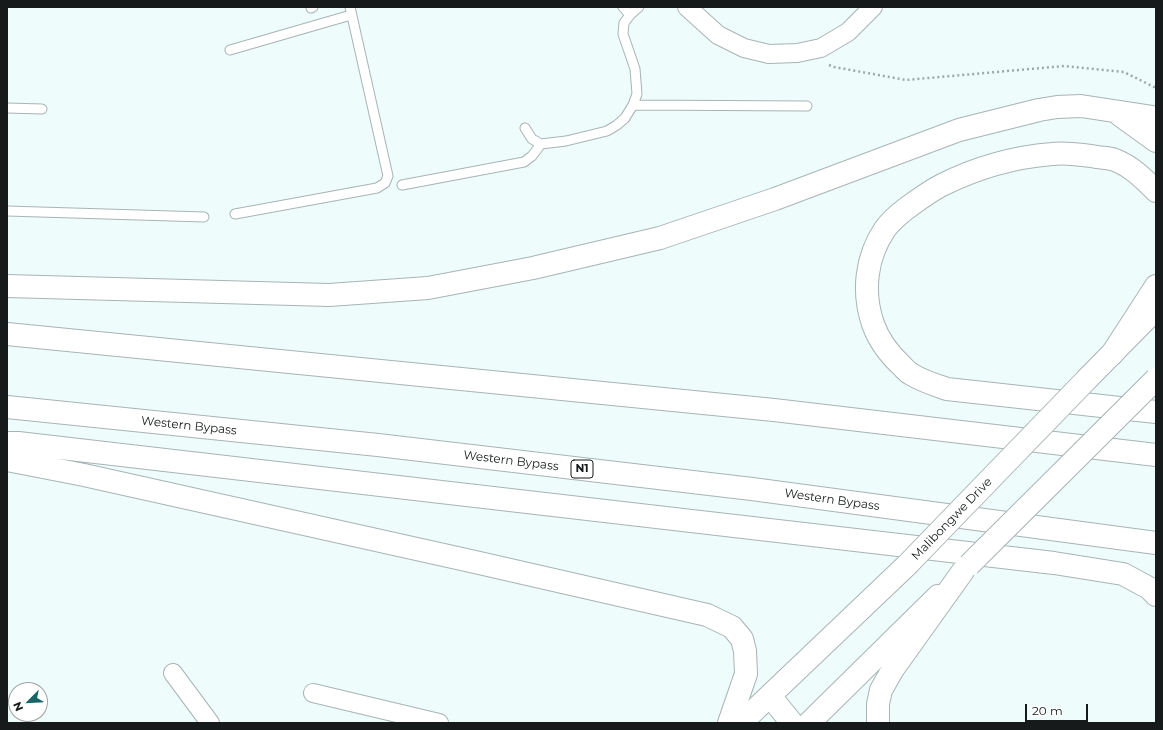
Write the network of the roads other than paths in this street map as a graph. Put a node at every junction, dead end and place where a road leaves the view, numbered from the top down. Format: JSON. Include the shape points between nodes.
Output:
{"nodes":[{"id":1,"x":623,"y":7,"type":"edge"},
{"id":2,"x":639,"y":7,"type":"edge"},
{"id":3,"x":687,"y":7,"type":"edge"},
{"id":4,"x":873,"y":7,"type":"edge"},
{"id":5,"x":351,"y":11,"type":"edge"},
{"id":6,"x":630,"y":15,"type":"junction"},
{"id":7,"x":230,"y":50,"type":"dead end"},
{"id":8,"x":633,"y":105,"type":"junction"},
{"id":9,"x":807,"y":106,"type":"dead end"},
{"id":10,"x":7,"y":108,"type":"edge"},
{"id":11,"x":42,"y":109,"type":"dead end"},
{"id":12,"x":1115,"y":112,"type":"junction"},
{"id":13,"x":1156,"y":119,"type":"edge"},
{"id":14,"x":525,"y":128,"type":"dead end"},
{"id":15,"x":1156,"y":141,"type":"edge"},
{"id":16,"x":541,"y":144,"type":"junction"},
{"id":17,"x":402,"y":185,"type":"dead end"},
{"id":18,"x":1156,"y":191,"type":"edge"},
{"id":19,"x":7,"y":211,"type":"edge"},
{"id":20,"x":235,"y":214,"type":"dead end"},
{"id":21,"x":204,"y":217,"type":"dead end"},
{"id":22,"x":7,"y":286,"type":"edge"},
{"id":23,"x":1156,"y":286,"type":"edge"},
{"id":24,"x":1156,"y":309,"type":"edge"},
{"id":25,"x":7,"y":334,"type":"edge"},
{"id":26,"x":1112,"y":354,"type":"junction"},
{"id":27,"x":1156,"y":379,"type":"edge"},
{"id":28,"x":7,"y":407,"type":"edge"},
{"id":29,"x":1156,"y":412,"type":"edge"},
{"id":30,"x":7,"y":443,"type":"edge"},
{"id":31,"x":1156,"y":455,"type":"edge"},
{"id":32,"x":7,"y":460,"type":"edge"},
{"id":33,"x":1156,"y":542,"type":"edge"},
{"id":34,"x":966,"y":568,"type":"junction"},
{"id":35,"x":1156,"y":595,"type":"edge"},
{"id":36,"x":173,"y":673,"type":"dead end"},
{"id":37,"x":313,"y":693,"type":"dead end"},
{"id":38,"x":770,"y":696,"type":"junction"},
{"id":39,"x":210,"y":723,"type":"edge"},
{"id":40,"x":439,"y":723,"type":"edge"},
{"id":41,"x":729,"y":723,"type":"edge"},
{"id":42,"x":742,"y":723,"type":"edge"},
{"id":43,"x":792,"y":723,"type":"edge"},
{"id":44,"x":809,"y":723,"type":"edge"},
{"id":45,"x":878,"y":723,"type":"edge"}],
"edges":[{"from":1,"to":6,"type":"lane"},
{"from":2,"to":6,"type":"lane"},
{"from":3,"to":4,"type":"street","via":[[718,35],[744,48],[769,54],[797,53],[820,48],[848,32]]},
{"from":5,"to":7,"type":"lane"},
{"from":5,"to":20,"type":"lane","via":[[388,176],[385,183],[377,188]]},
{"from":6,"to":8,"type":"lane","via":[[624,23],[623,34],[635,69],[636,94]]},
{"from":8,"to":9,"type":"lane"},
{"from":8,"to":16,"type":"lane","via":[[625,118],[607,131]]},
{"from":10,"to":11,"type":"lane"},
{"from":12,"to":13,"type":"main road"},
{"from":12,"to":15,"type":"main road"},
{"from":12,"to":22,"type":"main road","via":[[1081,106],[1057,107],[1017,115],[959,130],[775,199],[660,238],[533,268],[428,288],[329,295]]},
{"from":14,"to":16,"type":"lane","via":[[532,139]]},
{"from":16,"to":17,"type":"lane","via":[[524,162]]},
{"from":18,"to":29,"type":"main road","via":[[1139,174],[1115,160],[1086,155],[1054,154],[1019,159],[979,170],[942,185],[898,215],[886,228],[871,255],[867,295],[869,313],[877,335],[891,355],[910,373],[927,382],[947,389]]},
{"from":19,"to":21,"type":"lane"},
{"from":23,"to":26,"type":"main road"},
{"from":24,"to":26,"type":"main road","name":"Malibongwe Drive"},
{"from":25,"to":31,"type":"main road","via":[[774,410]]},
{"from":26,"to":38,"type":"main road","name":"Malibongwe Drive","bridge":true,"via":[[907,565]]},
{"from":27,"to":34,"type":"main road","bridge":true},
{"from":28,"to":33,"type":"main road","name":"Western Bypass","number":"N1","via":[[378,445],[713,484]]},
{"from":30,"to":35,"type":"main road","via":[[1054,562],[1123,574],[1149,588]]},
{"from":32,"to":41,"type":"main road","via":[[707,614],[732,627],[742,639],[745,651],[746,674]]},
{"from":34,"to":44,"type":"main road"},
{"from":34,"to":45,"type":"main road","via":[[893,669],[881,690]]},
{"from":36,"to":39,"type":"street"},
{"from":37,"to":40,"type":"street"},
{"from":38,"to":42,"type":"main road","name":"Malibongwe Drive"},
{"from":38,"to":43,"type":"main road"}]}
